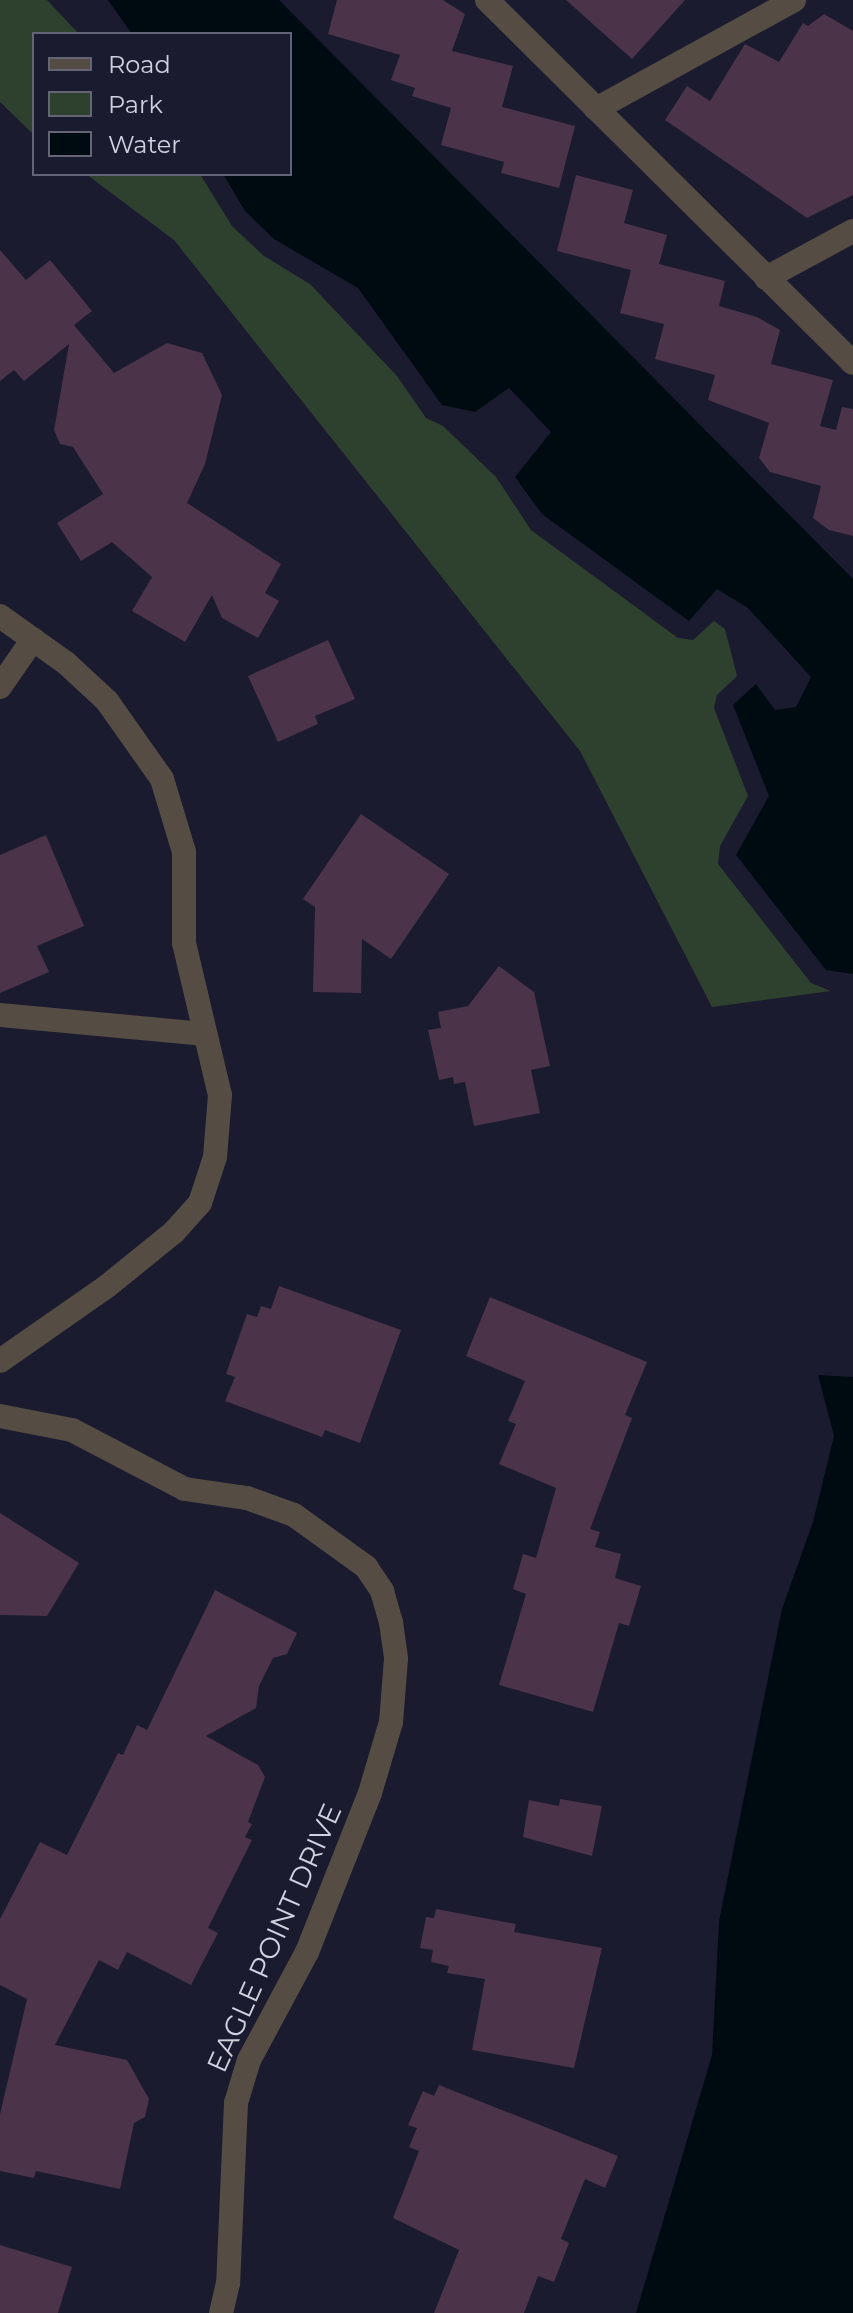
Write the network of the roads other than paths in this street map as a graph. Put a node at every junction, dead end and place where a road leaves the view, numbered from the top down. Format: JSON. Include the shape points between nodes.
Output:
{"nodes":[{"id":1,"x":487,"y":0,"type":"edge"},
{"id":2,"x":794,"y":0,"type":"edge"},
{"id":3,"x":596,"y":109,"type":"junction"},
{"id":4,"x":853,"y":231,"type":"edge"},
{"id":5,"x":766,"y":278,"type":"junction"},
{"id":6,"x":853,"y":363,"type":"edge"},
{"id":7,"x":0,"y":616,"type":"edge"},
{"id":8,"x":33,"y":639,"type":"junction"},
{"id":9,"x":0,"y":687,"type":"edge"},
{"id":10,"x":0,"y":1015,"type":"edge"},
{"id":11,"x":203,"y":1034,"type":"junction"},
{"id":12,"x":0,"y":1361,"type":"edge"},
{"id":13,"x":0,"y":1416,"type":"edge"},
{"id":14,"x":221,"y":2313,"type":"edge"}],
"edges":[{"from":1,"to":3,"type":"street"},
{"from":2,"to":3,"type":"street"},
{"from":3,"to":5,"type":"street"},
{"from":4,"to":5,"type":"street"},
{"from":5,"to":6,"type":"street"},
{"from":7,"to":8,"type":"street"},
{"from":8,"to":9,"type":"street"},
{"from":8,"to":11,"type":"street","via":[[107,701],[162,779],[184,852],[184,943]]},
{"from":10,"to":11,"type":"street"},
{"from":11,"to":12,"type":"street","via":[[220,1095],[215,1157],[200,1203],[174,1232],[106,1287]]},
{"from":13,"to":14,"type":"street","name":"EAGLE POINT DRIVE","via":[[72,1430],[185,1489],[247,1498],[294,1515],[366,1567],[382,1591],[391,1622],[396,1659],[391,1722],[370,1793],[307,1952],[249,2060],[236,2103],[228,2283]]}]}
